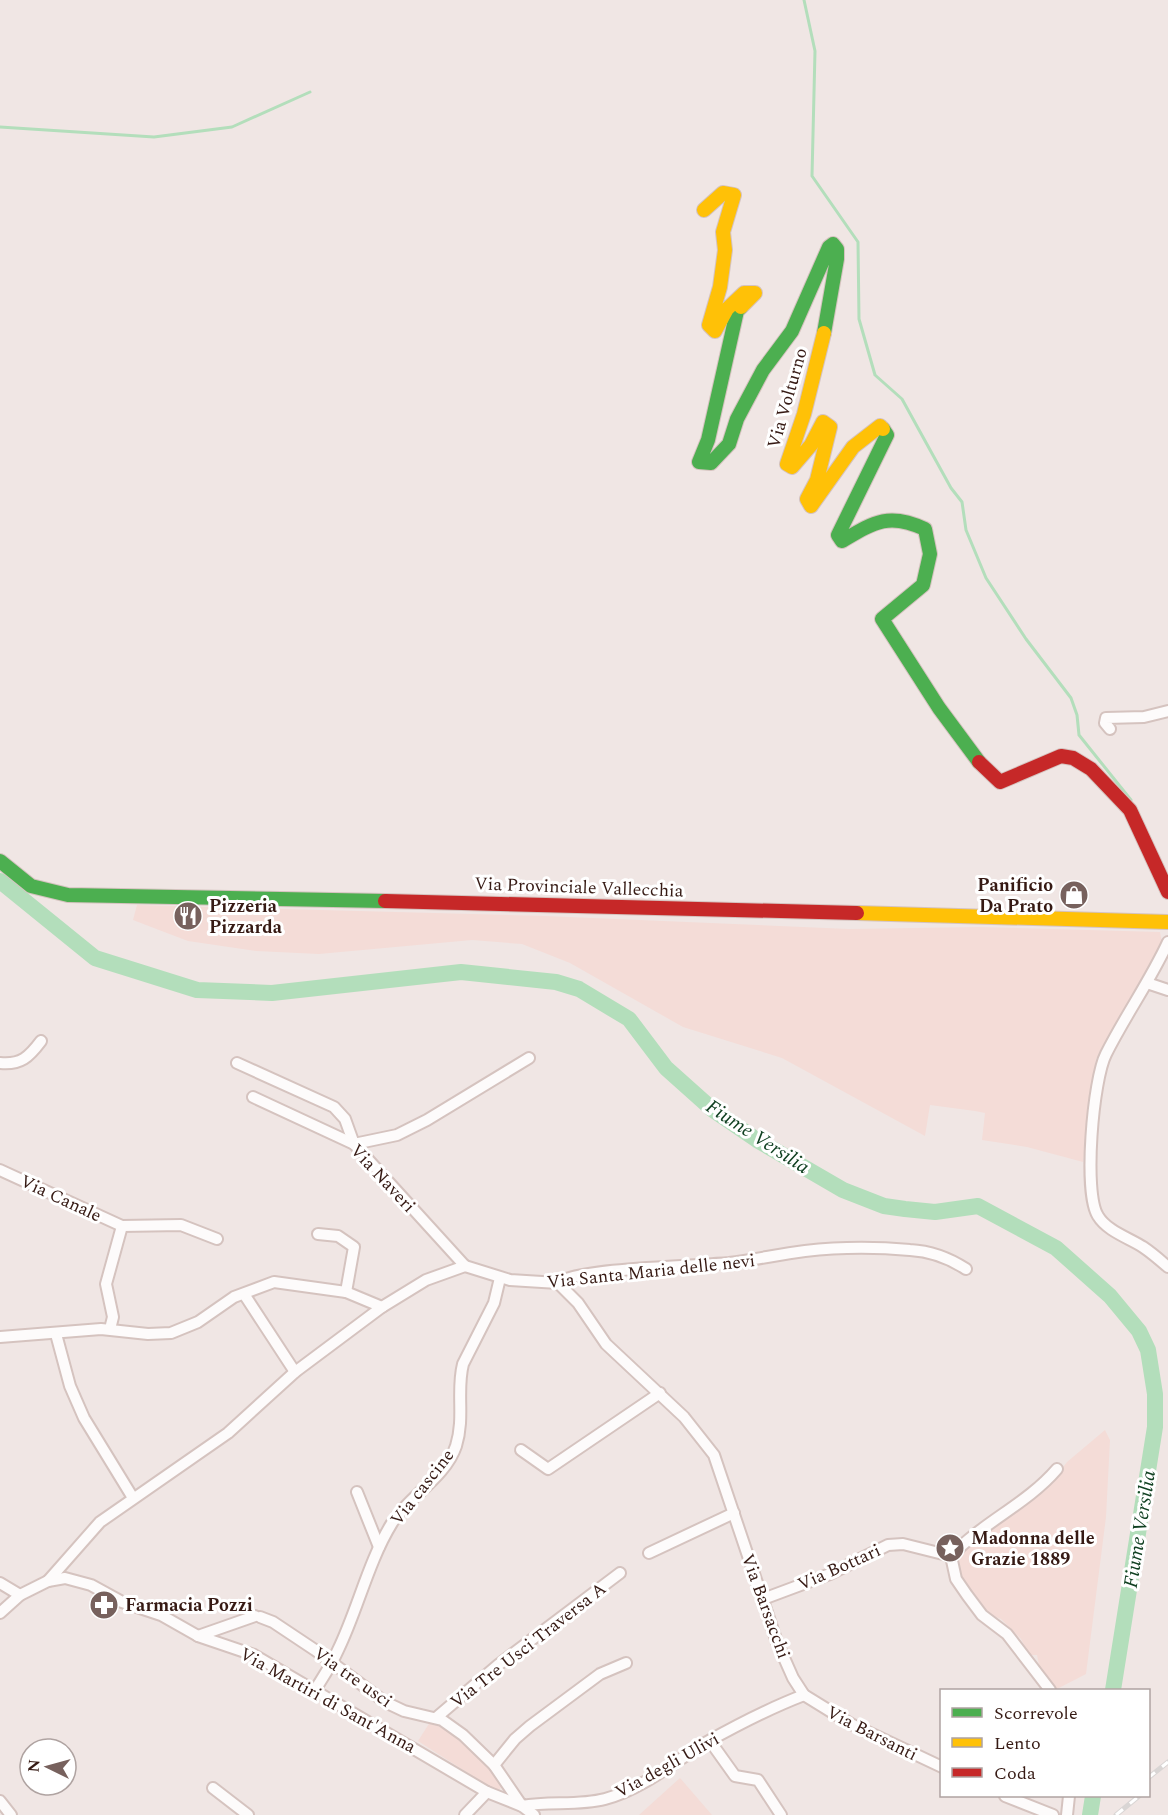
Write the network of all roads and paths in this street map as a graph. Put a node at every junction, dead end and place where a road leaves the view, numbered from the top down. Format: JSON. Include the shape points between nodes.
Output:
{"nodes":[{"id":1,"x":704,"y":210,"type":"dead end"},
{"id":2,"x":1168,"y":711,"type":"edge"},
{"id":3,"x":1110,"y":729,"type":"dead end"},
{"id":4,"x":0,"y":861,"type":"edge"},
{"id":5,"x":1168,"y":892,"type":"edge"},
{"id":6,"x":1168,"y":922,"type":"edge"},
{"id":7,"x":1168,"y":942,"type":"edge"},
{"id":8,"x":1147,"y":983,"type":"junction"},
{"id":9,"x":1168,"y":990,"type":"edge"},
{"id":10,"x":41,"y":1041,"type":"dead end"},
{"id":11,"x":529,"y":1058,"type":"dead end"},
{"id":12,"x":0,"y":1062,"type":"edge"},
{"id":13,"x":237,"y":1063,"type":"dead end"},
{"id":14,"x":253,"y":1097,"type":"dead end"},
{"id":15,"x":354,"y":1144,"type":"junction"},
{"id":16,"x":0,"y":1170,"type":"edge"},
{"id":17,"x":122,"y":1226,"type":"junction"},
{"id":18,"x":318,"y":1234,"type":"dead end"},
{"id":19,"x":217,"y":1239,"type":"dead end"},
{"id":20,"x":465,"y":1266,"type":"junction"},
{"id":21,"x":1168,"y":1267,"type":"edge"},
{"id":22,"x":966,"y":1269,"type":"dead end"},
{"id":23,"x":500,"y":1278,"type":"junction"},
{"id":24,"x":558,"y":1283,"type":"junction"},
{"id":25,"x":346,"y":1292,"type":"junction"},
{"id":26,"x":244,"y":1294,"type":"junction"},
{"id":27,"x":382,"y":1307,"type":"junction"},
{"id":28,"x":110,"y":1329,"type":"junction"},
{"id":29,"x":56,"y":1334,"type":"junction"},
{"id":30,"x":0,"y":1337,"type":"edge"},
{"id":31,"x":295,"y":1372,"type":"junction"},
{"id":32,"x":660,"y":1394,"type":"junction"},
{"id":33,"x":520,"y":1450,"type":"dead end"},
{"id":34,"x":1057,"y":1468,"type":"dead end"},
{"id":35,"x":357,"y":1492,"type":"dead end"},
{"id":36,"x":133,"y":1498,"type":"junction"},
{"id":37,"x":734,"y":1513,"type":"junction"},
{"id":38,"x":379,"y":1547,"type":"junction"},
{"id":39,"x":649,"y":1553,"type":"dead end"},
{"id":40,"x":951,"y":1556,"type":"junction"},
{"id":41,"x":620,"y":1573,"type":"dead end"},
{"id":42,"x":48,"y":1581,"type":"junction"},
{"id":43,"x":0,"y":1583,"type":"edge"},
{"id":44,"x":20,"y":1595,"type":"junction"},
{"id":45,"x":763,"y":1599,"type":"junction"},
{"id":46,"x":0,"y":1612,"type":"edge"},
{"id":47,"x":198,"y":1636,"type":"junction"},
{"id":48,"x":331,"y":1662,"type":"junction"},
{"id":49,"x":626,"y":1663,"type":"dead end"},
{"id":50,"x":1049,"y":1689,"type":"edge"},
{"id":51,"x":315,"y":1690,"type":"junction"},
{"id":52,"x":804,"y":1695,"type":"junction"},
{"id":53,"x":437,"y":1716,"type":"junction"},
{"id":54,"x":710,"y":1741,"type":"junction"},
{"id":55,"x":494,"y":1765,"type":"junction"},
{"id":56,"x":940,"y":1766,"type":"edge"},
{"id":57,"x":213,"y":1788,"type":"dead end"},
{"id":58,"x":487,"y":1792,"type":"junction"},
{"id":59,"x":1008,"y":1797,"type":"edge"},
{"id":60,"x":1069,"y":1797,"type":"edge"},
{"id":61,"x":0,"y":1801,"type":"edge"},
{"id":62,"x":522,"y":1806,"type":"junction"},
{"id":63,"x":11,"y":1815,"type":"edge"},
{"id":64,"x":248,"y":1815,"type":"edge"},
{"id":65,"x":465,"y":1815,"type":"edge"},
{"id":66,"x":534,"y":1815,"type":"edge"},
{"id":67,"x":781,"y":1815,"type":"edge"},
{"id":68,"x":1053,"y":1815,"type":"edge"},
{"id":69,"x":1067,"y":1815,"type":"edge"}],
"edges":[{"from":1,"to":5,"type":"street","name":"Via Volturno","via":[[723,193],[734,195],[723,232],[722,278],[710,325],[715,331],[727,309],[744,293],[755,293],[737,311],[708,440],[699,462],[711,463],[729,444],[737,418],[763,370],[792,331],[833,244],[837,259],[828,320],[787,464],[792,467],[811,445],[823,422],[830,427],[817,480],[807,499],[811,506],[852,447],[880,426],[887,435],[838,535],[843,541],[875,521],[908,522],[925,529],[930,555],[923,585],[882,620],[992,778],[1000,782],[1061,756],[1082,764],[1130,810]]},
{"from":2,"to":3,"type":"street","via":[[1143,717],[1106,718]]},
{"from":4,"to":6,"type":"street","name":"Via Provinciale Vallecchia","via":[[31,886],[68,896],[470,902]]},
{"from":7,"to":8,"type":"street"},
{"from":8,"to":9,"type":"street"},
{"from":8,"to":21,"type":"street","via":[[1104,1056],[1090,1152],[1091,1183],[1097,1216]]},
{"from":10,"to":12,"type":"street","via":[[26,1059],[11,1064]]},
{"from":11,"to":15,"type":"street","via":[[397,1135]]},
{"from":13,"to":15,"type":"street","via":[[334,1107],[345,1119]]},
{"from":14,"to":15,"type":"street","name":"Via Naveri"},
{"from":15,"to":20,"type":"street","name":"Via Naveri"},
{"from":16,"to":17,"type":"street","name":"Via Canale"},
{"from":17,"to":19,"type":"street","name":"Via Canale","via":[[181,1225]]},
{"from":17,"to":28,"type":"street","name":"Via Canale","via":[[106,1284],[113,1317]]},
{"from":18,"to":25,"type":"street","via":[[338,1236],[354,1247]]},
{"from":20,"to":23,"type":"street","name":"Via Santa Maria delle nevi"},
{"from":20,"to":27,"type":"street","via":[[426,1280]]},
{"from":22,"to":24,"type":"street","name":"Via Santa Maria delle nevi","via":[[951,1260],[912,1250],[804,1251],[727,1263],[565,1277]]},
{"from":23,"to":24,"type":"street","name":"Via Santa Maria delle nevi"},
{"from":23,"to":38,"type":"street","name":"Via cascine","via":[[494,1304],[460,1374],[462,1423],[455,1449],[393,1522]]},
{"from":24,"to":32,"type":"street","name":"Via Barsacchi","via":[[578,1303],[606,1344]]},
{"from":25,"to":26,"type":"street","via":[[274,1282]]},
{"from":25,"to":27,"type":"street"},
{"from":26,"to":28,"type":"street","via":[[183,1330],[148,1334]]},
{"from":26,"to":31,"type":"street"},
{"from":27,"to":31,"type":"street"},
{"from":28,"to":29,"type":"street"},
{"from":29,"to":30,"type":"street"},
{"from":29,"to":36,"type":"street","via":[[70,1386],[84,1418]]},
{"from":31,"to":36,"type":"street","via":[[228,1433]]},
{"from":32,"to":33,"type":"street","via":[[548,1468]]},
{"from":32,"to":37,"type":"street","name":"Via Barsacchi","via":[[714,1455]]},
{"from":34,"to":40,"type":"street","via":[[1043,1485],[970,1537]]},
{"from":35,"to":38,"type":"street"},
{"from":36,"to":42,"type":"street","via":[[100,1522]]},
{"from":37,"to":39,"type":"street"},
{"from":37,"to":45,"type":"street","name":"Via Barsacchi"},
{"from":38,"to":48,"type":"street","name":"Via cascine"},
{"from":40,"to":45,"type":"street","name":"Via Bottari","via":[[903,1544],[888,1545],[830,1574]]},
{"from":40,"to":50,"type":"street","via":[[956,1578],[972,1602],[1007,1634]]},
{"from":41,"to":53,"type":"street","name":"Via Tre Usci Traversa A"},
{"from":42,"to":44,"type":"street"},
{"from":42,"to":47,"type":"street","name":"Via Martiri di Sant'Anna","via":[[65,1578],[91,1585]]},
{"from":43,"to":44,"type":"street"},
{"from":44,"to":46,"type":"street"},
{"from":45,"to":52,"type":"street","name":"Via Barsacchi","via":[[777,1642]]},
{"from":47,"to":48,"type":"street","name":"Via tre usci","via":[[257,1616],[273,1622]]},
{"from":47,"to":51,"type":"street","name":"Via Martiri di Sant'Anna","via":[[254,1655]]},
{"from":48,"to":51,"type":"street","name":"Via cascine"},
{"from":48,"to":53,"type":"street","name":"Via tre usci","via":[[386,1702],[404,1711]]},
{"from":49,"to":55,"type":"street","via":[[600,1674],[530,1726]]},
{"from":51,"to":58,"type":"street","name":"Via Martiri di Sant'Anna"},
{"from":52,"to":54,"type":"street","name":"Via degli Ulivi"},
{"from":52,"to":56,"type":"street","name":"Via Barsanti","via":[[851,1724]]},
{"from":53,"to":55,"type":"street","name":"Via tre usci"},
{"from":54,"to":62,"type":"street","name":"Via degli Ulivi","via":[[655,1775],[606,1798]]},
{"from":54,"to":67,"type":"street","via":[[735,1776],[758,1780]]},
{"from":55,"to":62,"type":"street","name":"Via tre usci"},
{"from":57,"to":64,"type":"street"},
{"from":58,"to":62,"type":"street","name":"Via Martiri di Sant'Anna"},
{"from":58,"to":65,"type":"street"},
{"from":59,"to":68,"type":"street"},
{"from":60,"to":69,"type":"street"},
{"from":61,"to":63,"type":"street"},
{"from":62,"to":66,"type":"street","name":"Via Martiri di Sant'Anna"}]}
